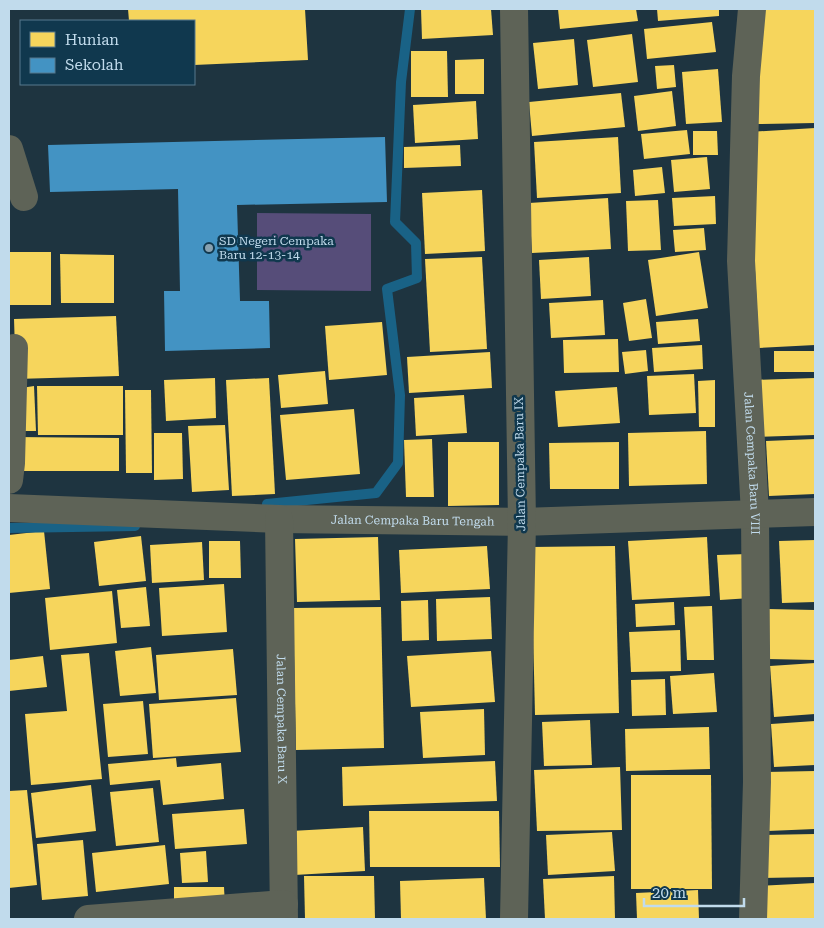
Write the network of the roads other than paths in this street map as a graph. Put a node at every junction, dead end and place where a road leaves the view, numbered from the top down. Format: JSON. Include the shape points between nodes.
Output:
{"nodes":[{"id":1,"x":514,"y":9,"type":"edge"},
{"id":2,"x":752,"y":9,"type":"edge"},
{"id":3,"x":9,"y":149,"type":"edge"},
{"id":4,"x":24,"y":197,"type":"dead end"},
{"id":5,"x":14,"y":348,"type":"dead end"},
{"id":6,"x":9,"y":480,"type":"edge"},
{"id":7,"x":9,"y":508,"type":"edge"},
{"id":8,"x":815,"y":512,"type":"edge"},
{"id":9,"x":755,"y":514,"type":"junction"},
{"id":10,"x":269,"y":518,"type":"junction"},
{"id":11,"x":522,"y":522,"type":"junction"},
{"id":12,"x":284,"y":912,"type":"edge"},
{"id":13,"x":88,"y":919,"type":"edge"},
{"id":14,"x":514,"y":919,"type":"edge"},
{"id":15,"x":753,"y":919,"type":"edge"}],
"edges":[{"from":1,"to":11,"type":"street","name":"Jalan Cempaka Baru IX"},
{"from":2,"to":9,"type":"street","name":"Jalan Cempaka Baru VIII","via":[[746,76],[741,260]]},
{"from":3,"to":4,"type":"street"},
{"from":5,"to":6,"type":"street"},
{"from":7,"to":10,"type":"street","name":"Jalan Cempaka Baru Tengah"},
{"from":8,"to":9,"type":"street","name":"Jalan Cempaka Baru Tengah"},
{"from":9,"to":11,"type":"street","name":"Jalan Cempaka Baru Tengah"},
{"from":9,"to":15,"type":"street","name":"Jalan Cempaka Baru VIII","via":[[757,782]]},
{"from":10,"to":11,"type":"street","name":"Jalan Cempaka Baru Tengah"},
{"from":10,"to":12,"type":"street","name":"Jalan Cempaka Baru X"},
{"from":11,"to":14,"type":"street","name":"Jalan Cempaka Baru IX"},
{"from":12,"to":13,"type":"street"}]}
